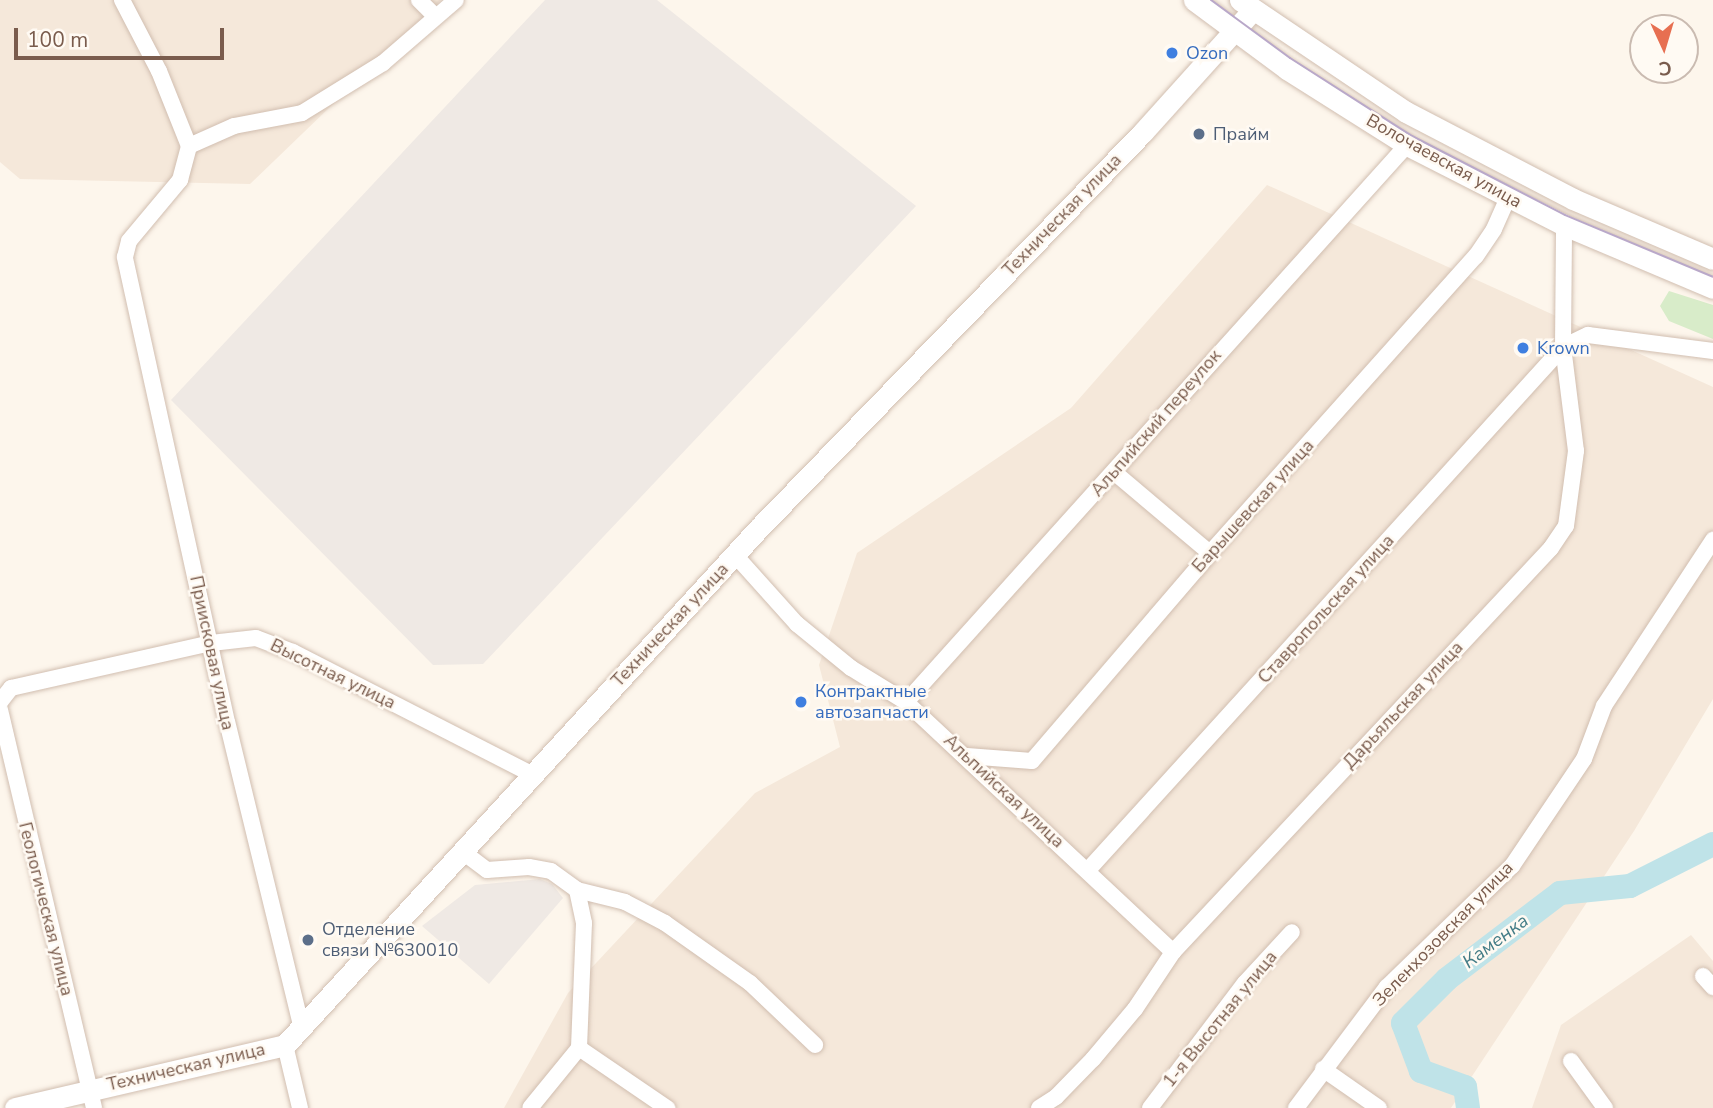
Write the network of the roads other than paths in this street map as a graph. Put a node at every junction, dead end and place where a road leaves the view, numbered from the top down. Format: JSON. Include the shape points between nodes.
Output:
{"nodes":[{"id":1,"x":122,"y":0,"type":"edge"},
{"id":2,"x":419,"y":0,"type":"edge"},
{"id":3,"x":456,"y":0,"type":"edge"},
{"id":4,"x":1194,"y":0,"type":"edge"},
{"id":5,"x":1246,"y":5,"type":"edge"},
{"id":6,"x":436,"y":16,"type":"junction"},
{"id":7,"x":1236,"y":33,"type":"junction"},
{"id":8,"x":1407,"y":145,"type":"junction"},
{"id":9,"x":189,"y":146,"type":"junction"},
{"id":10,"x":1508,"y":197,"type":"junction"},
{"id":11,"x":1564,"y":225,"type":"junction"},
{"id":12,"x":1713,"y":259,"type":"edge"},
{"id":13,"x":1713,"y":288,"type":"edge"},
{"id":14,"x":1563,"y":347,"type":"junction"},
{"id":15,"x":1713,"y":351,"type":"edge"},
{"id":16,"x":1114,"y":472,"type":"junction"},
{"id":17,"x":1713,"y":540,"type":"edge"},
{"id":18,"x":1210,"y":553,"type":"junction"},
{"id":19,"x":734,"y":555,"type":"junction"},
{"id":20,"x":211,"y":643,"type":"junction"},
{"id":21,"x":906,"y":702,"type":"junction"},
{"id":22,"x":1,"y":703,"type":"edge"},
{"id":23,"x":967,"y":756,"type":"junction"},
{"id":24,"x":531,"y":774,"type":"junction"},
{"id":25,"x":463,"y":852,"type":"junction"},
{"id":26,"x":1088,"y":870,"type":"junction"},
{"id":27,"x":576,"y":890,"type":"junction"},
{"id":28,"x":1292,"y":932,"type":"dead end"},
{"id":29,"x":1173,"y":953,"type":"junction"},
{"id":30,"x":302,"y":1029,"type":"junction"},
{"id":31,"x":285,"y":1045,"type":"junction"},
{"id":32,"x":815,"y":1045,"type":"dead end"},
{"id":33,"x":579,"y":1048,"type":"junction"},
{"id":34,"x":1571,"y":1061,"type":"dead end"},
{"id":35,"x":1323,"y":1069,"type":"junction"},
{"id":36,"x":92,"y":1099,"type":"edge"},
{"id":37,"x":15,"y":1108,"type":"edge"},
{"id":38,"x":300,"y":1108,"type":"edge"},
{"id":39,"x":530,"y":1108,"type":"edge"},
{"id":40,"x":667,"y":1108,"type":"edge"},
{"id":41,"x":1039,"y":1108,"type":"edge"},
{"id":42,"x":1150,"y":1108,"type":"edge"},
{"id":43,"x":1296,"y":1108,"type":"edge"},
{"id":44,"x":1379,"y":1108,"type":"edge"},
{"id":45,"x":1605,"y":1108,"type":"edge"}],
"edges":[{"from":1,"to":9,"type":"street","via":[[159,71]]},
{"from":2,"to":6,"type":"street"},
{"from":3,"to":6,"type":"street"},
{"from":4,"to":7,"type":"street","name":"Волочаевская улица"},
{"from":5,"to":7,"type":"street","name":"Техническая улица"},
{"from":5,"to":12,"type":"street","name":"Волочаевская улица","via":[[1406,112],[1511,169]]},
{"from":6,"to":9,"type":"street","via":[[383,63],[302,113],[234,126]]},
{"from":7,"to":8,"type":"street","name":"Волочаевская улица"},
{"from":7,"to":19,"type":"street","name":"Техническая улица"},
{"from":8,"to":10,"type":"street","name":"Волочаевская улица"},
{"from":8,"to":16,"type":"street","name":"Альпийский переулок"},
{"from":9,"to":20,"type":"street","name":"Приисковая улица","via":[[180,180],[129,241],[126,276]]},
{"from":10,"to":11,"type":"street","name":"Волочаевская улица"},
{"from":10,"to":18,"type":"street","name":"Барышевская улица","via":[[1476,256]]},
{"from":11,"to":13,"type":"street","name":"Волочаевская улица"},
{"from":11,"to":14,"type":"street","name":"Дарьяльская улица"},
{"from":14,"to":15,"type":"street","via":[[1588,335]]},
{"from":14,"to":26,"type":"street","name":"Ставропольская улица"},
{"from":14,"to":29,"type":"street","name":"Дарьяльская улица","via":[[1576,451],[1566,526],[1551,548]]},
{"from":16,"to":18,"type":"street"},
{"from":16,"to":21,"type":"street","name":"Альпийский переулок"},
{"from":17,"to":35,"type":"street","name":"Зеленхозовская улица","via":[[1604,706],[1584,759],[1512,866],[1387,987]]},
{"from":18,"to":23,"type":"street","name":"Барышевская улица","via":[[1032,761]]},
{"from":19,"to":21,"type":"street","name":"Альпийская улица","via":[[797,624],[851,668]]},
{"from":19,"to":24,"type":"street","name":"Техническая улица"},
{"from":20,"to":22,"type":"street","name":"Высотная улица","via":[[27,684]]},
{"from":20,"to":24,"type":"street","name":"Высотная улица","via":[[256,638],[273,642]]},
{"from":20,"to":30,"type":"street","name":"Приисковая улица"},
{"from":21,"to":23,"type":"street","name":"Альпийская улица"},
{"from":22,"to":36,"type":"street","name":"Геологическая улица"},
{"from":23,"to":26,"type":"street","name":"Альпийская улица"},
{"from":24,"to":25,"type":"street","name":"Техническая улица"},
{"from":25,"to":27,"type":"street","via":[[487,870],[529,867],[551,871]]},
{"from":25,"to":30,"type":"street","name":"Техническая улица"},
{"from":26,"to":29,"type":"street","name":"Альпийская улица"},
{"from":27,"to":32,"type":"street","via":[[625,902],[665,923],[750,983]]},
{"from":27,"to":33,"type":"street","via":[[584,923]]},
{"from":28,"to":42,"type":"street","name":"1-я Высотная улица","via":[[1245,983]]},
{"from":29,"to":41,"type":"street","name":"Дарьяльская улица","via":[[1093,1059]]},
{"from":30,"to":31,"type":"street","name":"Техническая улица"},
{"from":31,"to":36,"type":"street","name":"Техническая улица"},
{"from":31,"to":38,"type":"street"},
{"from":33,"to":39,"type":"street"},
{"from":33,"to":40,"type":"street"},
{"from":34,"to":45,"type":"street"},
{"from":35,"to":43,"type":"street","name":"Зеленхозовская улица"},
{"from":35,"to":44,"type":"street"},
{"from":36,"to":37,"type":"street","name":"Техническая улица"}]}
